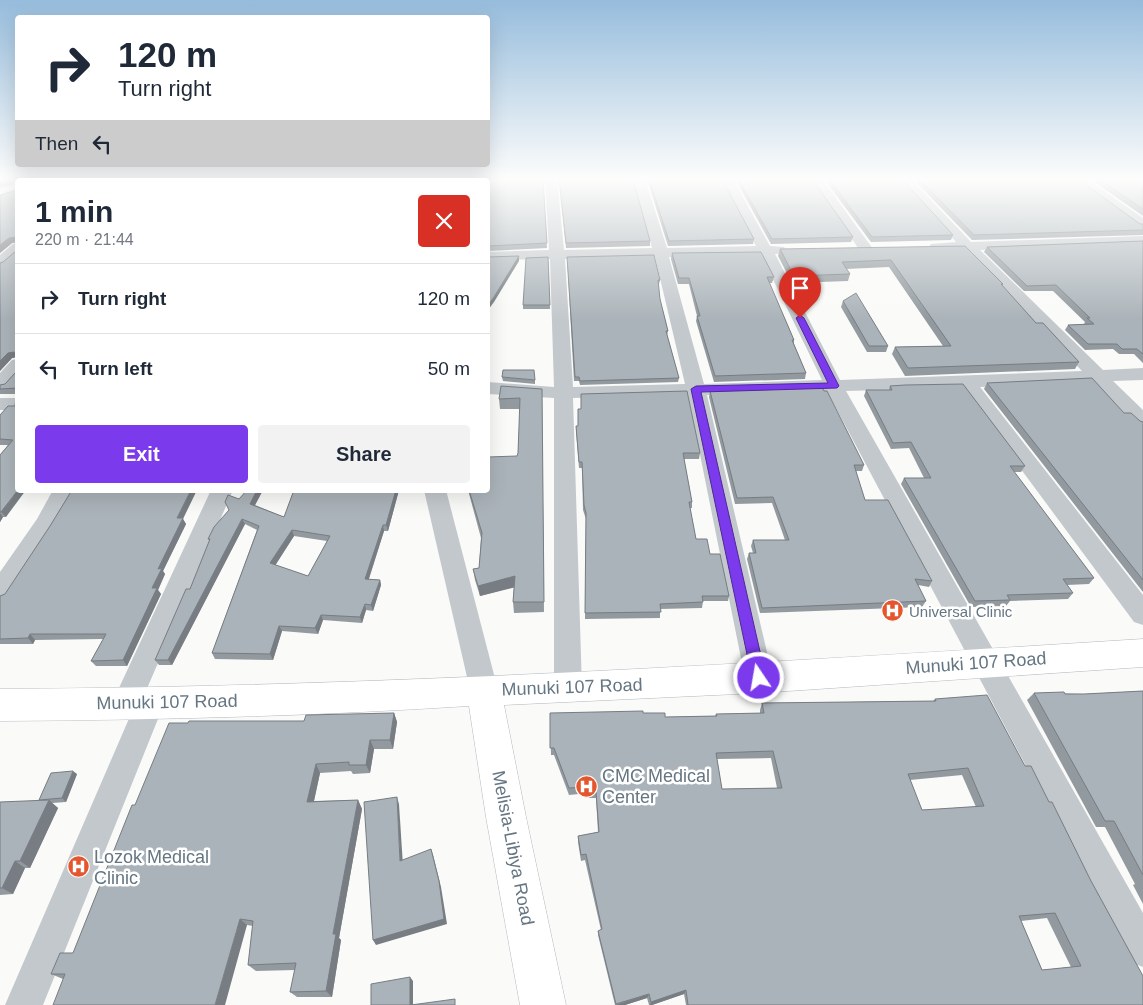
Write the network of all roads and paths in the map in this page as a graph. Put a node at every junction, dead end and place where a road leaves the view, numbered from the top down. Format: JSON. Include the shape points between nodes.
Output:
{"nodes":[{"id":1,"x":555,"y":226,"type":"edge"},
{"id":2,"x":654,"y":226,"type":"edge"},
{"id":3,"x":752,"y":226,"type":"edge"},
{"id":4,"x":850,"y":226,"type":"edge"},
{"id":5,"x":948,"y":226,"type":"edge"},
{"id":6,"x":1143,"y":240,"type":"edge"},
{"id":7,"x":967,"y":246,"type":"junction"},
{"id":8,"x":921,"y":247,"type":"edge"},
{"id":9,"x":866,"y":248,"type":"junction"},
{"id":10,"x":884,"y":248,"type":"edge"},
{"id":11,"x":848,"y":249,"type":"edge"},
{"id":12,"x":15,"y":250,"type":"edge"},
{"id":13,"x":793,"y":250,"type":"edge"},
{"id":14,"x":766,"y":251,"type":"junction"},
{"id":15,"x":662,"y":253,"type":"junction"},
{"id":16,"x":558,"y":255,"type":"junction"},
{"id":17,"x":490,"y":256,"type":"edge"},
{"id":18,"x":5,"y":261,"type":"edge"},
{"id":19,"x":15,"y":367,"type":"edge"},
{"id":20,"x":1143,"y":374,"type":"edge"},
{"id":21,"x":1100,"y":376,"type":"junction"},
{"id":22,"x":966,"y":382,"type":"junction"},
{"id":23,"x":0,"y":384,"type":"edge"},
{"id":24,"x":834,"y":386,"type":"junction"},
{"id":25,"x":490,"y":388,"type":"edge"},
{"id":26,"x":696,"y":389,"type":"junction"},
{"id":27,"x":565,"y":393,"type":"junction"},
{"id":28,"x":0,"y":404,"type":"edge"},
{"id":29,"x":15,"y":404,"type":"edge"},
{"id":30,"x":1143,"y":421,"type":"edge"},
{"id":31,"x":62,"y":493,"type":"edge"},
{"id":32,"x":221,"y":493,"type":"edge"},
{"id":33,"x":436,"y":493,"type":"edge"},
{"id":34,"x":0,"y":592,"type":"edge"},
{"id":35,"x":1143,"y":614,"type":"edge"},
{"id":36,"x":1143,"y":653,"type":"edge"},
{"id":37,"x":986,"y":662,"type":"junction"},
{"id":38,"x":759,"y":678,"type":"junction"},
{"id":39,"x":568,"y":688,"type":"junction"},
{"id":40,"x":484,"y":690,"type":"junction"},
{"id":41,"x":138,"y":703,"type":"junction"},
{"id":42,"x":0,"y":705,"type":"edge"},
{"id":43,"x":1143,"y":949,"type":"edge"},
{"id":44,"x":24,"y":1005,"type":"edge"},
{"id":45,"x":542,"y":1005,"type":"edge"}],
"edges":[{"from":1,"to":16,"type":"street"},
{"from":2,"to":15,"type":"street"},
{"from":3,"to":14,"type":"street"},
{"from":4,"to":9,"type":"street"},
{"from":5,"to":7,"type":"street"},
{"from":6,"to":7,"type":"street"},
{"from":7,"to":8,"type":"street"},
{"from":7,"to":21,"type":"street"},
{"from":9,"to":10,"type":"street"},
{"from":9,"to":11,"type":"street"},
{"from":12,"to":18,"type":"street"},
{"from":13,"to":14,"type":"street"},
{"from":14,"to":15,"type":"street"},
{"from":14,"to":24,"type":"street"},
{"from":15,"to":16,"type":"street"},
{"from":15,"to":26,"type":"street"},
{"from":16,"to":17,"type":"street"},
{"from":16,"to":27,"type":"street"},
{"from":19,"to":23,"type":"street"},
{"from":20,"to":21,"type":"street"},
{"from":21,"to":22,"type":"street"},
{"from":21,"to":30,"type":"street"},
{"from":22,"to":24,"type":"street"},
{"from":22,"to":35,"type":"street"},
{"from":24,"to":26,"type":"street"},
{"from":24,"to":37,"type":"street"},
{"from":25,"to":27,"type":"street"},
{"from":26,"to":27,"type":"street"},
{"from":26,"to":38,"type":"street"},
{"from":27,"to":39,"type":"street"},
{"from":28,"to":29,"type":"street"},
{"from":31,"to":34,"type":"street"},
{"from":32,"to":41,"type":"street"},
{"from":33,"to":40,"type":"street"},
{"from":36,"to":37,"type":"main road","name":"Munuki 107 Road"},
{"from":37,"to":38,"type":"main road","name":"Munuki 107 Road"},
{"from":37,"to":43,"type":"street"},
{"from":38,"to":39,"type":"main road","name":"Munuki 107 Road"},
{"from":39,"to":40,"type":"main road","name":"Munuki 107 Road"},
{"from":40,"to":41,"type":"main road","name":"Munuki 107 Road","via":[[337,699]]},
{"from":40,"to":45,"type":"main road","name":"Melisia-Libiya Road"},
{"from":41,"to":42,"type":"main road","name":"Munuki 107 Road"},
{"from":41,"to":44,"type":"street"}]}
